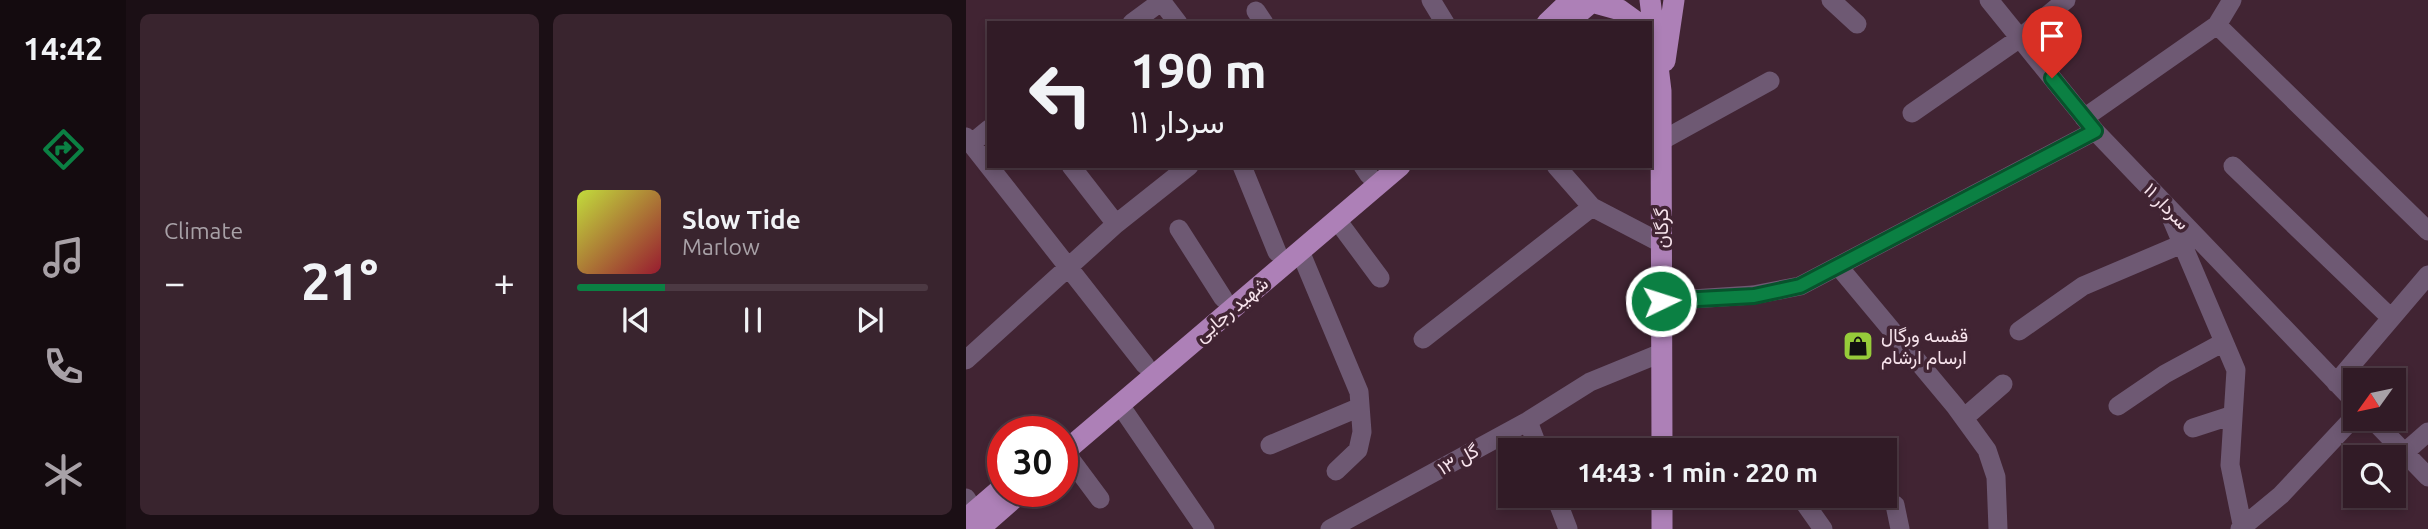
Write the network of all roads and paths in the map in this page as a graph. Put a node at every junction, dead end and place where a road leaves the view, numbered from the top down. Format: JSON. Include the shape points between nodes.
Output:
{"nodes":[{"id":1,"x":1431,"y":0,"type":"edge"},
{"id":2,"x":1650,"y":0,"type":"edge"},
{"id":3,"x":1674,"y":0,"type":"edge"},
{"id":4,"x":1832,"y":0,"type":"edge"},
{"id":5,"x":1989,"y":0,"type":"edge"},
{"id":6,"x":2066,"y":0,"type":"edge"},
{"id":7,"x":2232,"y":0,"type":"edge"},
{"id":8,"x":1163,"y":1,"type":"edge"},
{"id":9,"x":1586,"y":1,"type":"edge"},
{"id":10,"x":1135,"y":21,"type":"edge"},
{"id":11,"x":1177,"y":21,"type":"edge"},
{"id":12,"x":1444,"y":21,"type":"edge"},
{"id":13,"x":1551,"y":21,"type":"edge"},
{"id":14,"x":1569,"y":21,"type":"edge"},
{"id":15,"x":1635,"y":21,"type":"edge"},
{"id":16,"x":1857,"y":24,"type":"dead end"},
{"id":17,"x":2217,"y":25,"type":"junction"},
{"id":18,"x":2020,"y":38,"type":"junction"},
{"id":19,"x":1652,"y":62,"type":"edge"},
{"id":20,"x":1770,"y":81,"type":"dead end"},
{"id":21,"x":1661,"y":91,"type":"junction"},
{"id":22,"x":1912,"y":113,"type":"dead end"},
{"id":23,"x":2090,"y":124,"type":"junction"},
{"id":24,"x":987,"y":131,"type":"edge"},
{"id":25,"x":969,"y":140,"type":"edge"},
{"id":26,"x":1661,"y":141,"type":"junction"},
{"id":27,"x":987,"y":164,"type":"edge"},
{"id":28,"x":2233,"y":166,"type":"dead end"},
{"id":29,"x":990,"y":168,"type":"edge"},
{"id":30,"x":1073,"y":168,"type":"edge"},
{"id":31,"x":1186,"y":168,"type":"edge"},
{"id":32,"x":1243,"y":168,"type":"edge"},
{"id":33,"x":1398,"y":168,"type":"edge"},
{"id":34,"x":1558,"y":168,"type":"edge"},
{"id":35,"x":1370,"y":169,"type":"edge"},
{"id":36,"x":2165,"y":205,"type":"junction"},
{"id":37,"x":1592,"y":207,"type":"junction"},
{"id":38,"x":1337,"y":220,"type":"junction"},
{"id":39,"x":1116,"y":224,"type":"junction"},
{"id":40,"x":1179,"y":229,"type":"dead end"},
{"id":41,"x":2428,"y":232,"type":"edge"},
{"id":42,"x":1661,"y":243,"type":"junction"},
{"id":43,"x":2182,"y":244,"type":"junction"},
{"id":44,"x":1300,"y":251,"type":"junction"},
{"id":45,"x":1277,"y":252,"type":"junction"},
{"id":46,"x":1839,"y":267,"type":"junction"},
{"id":47,"x":1067,"y":269,"type":"junction"},
{"id":48,"x":2428,"y":275,"type":"edge"},
{"id":49,"x":1380,"y":278,"type":"dead end"},
{"id":50,"x":1223,"y":299,"type":"junction"},
{"id":51,"x":1661,"y":301,"type":"junction"},
{"id":52,"x":2391,"y":318,"type":"junction"},
{"id":53,"x":2019,"y":331,"type":"dead end"},
{"id":54,"x":1423,"y":339,"type":"dead end"},
{"id":55,"x":2224,"y":342,"type":"junction"},
{"id":56,"x":1661,"y":354,"type":"junction"},
{"id":57,"x":966,"y":360,"type":"edge"},
{"id":58,"x":1144,"y":365,"type":"junction"},
{"id":59,"x":2336,"y":383,"type":"junction"},
{"id":60,"x":2003,"y":384,"type":"dead end"},
{"id":61,"x":2343,"y":390,"type":"edge"},
{"id":62,"x":1119,"y":405,"type":"junction"},
{"id":63,"x":2118,"y":406,"type":"dead end"},
{"id":64,"x":1360,"y":407,"type":"junction"},
{"id":65,"x":2233,"y":415,"type":"junction"},
{"id":66,"x":1964,"y":418,"type":"junction"},
{"id":67,"x":1528,"y":421,"type":"junction"},
{"id":68,"x":2193,"y":428,"type":"dead end"},
{"id":69,"x":2343,"y":429,"type":"edge"},
{"id":70,"x":2383,"y":431,"type":"edge"},
{"id":71,"x":1078,"y":432,"type":"edge"},
{"id":72,"x":2428,"y":432,"type":"edge"},
{"id":73,"x":1078,"y":436,"type":"edge"},
{"id":74,"x":1534,"y":438,"type":"edge"},
{"id":75,"x":1662,"y":438,"type":"edge"},
{"id":76,"x":1270,"y":445,"type":"dead end"},
{"id":77,"x":2396,"y":445,"type":"edge"},
{"id":78,"x":2406,"y":451,"type":"edge"},
{"id":79,"x":2406,"y":455,"type":"edge"},
{"id":80,"x":1078,"y":468,"type":"edge"},
{"id":81,"x":1336,"y":471,"type":"dead end"},
{"id":82,"x":2428,"y":477,"type":"edge"},
{"id":83,"x":1100,"y":499,"type":"dead end"},
{"id":84,"x":987,"y":500,"type":"edge"},
{"id":85,"x":1557,"y":508,"type":"edge"},
{"id":86,"x":1662,"y":508,"type":"edge"},
{"id":87,"x":1809,"y":508,"type":"edge"},
{"id":88,"x":1896,"y":508,"type":"edge"},
{"id":89,"x":971,"y":514,"type":"edge"},
{"id":90,"x":1561,"y":527,"type":"edge"},
{"id":91,"x":1205,"y":529,"type":"edge"},
{"id":92,"x":1330,"y":529,"type":"edge"},
{"id":93,"x":1662,"y":529,"type":"edge"},
{"id":94,"x":1823,"y":529,"type":"edge"},
{"id":95,"x":1900,"y":529,"type":"edge"},
{"id":96,"x":1998,"y":529,"type":"edge"},
{"id":97,"x":2242,"y":529,"type":"edge"}],
"edges":[{"from":1,"to":12,"type":"street"},
{"from":2,"to":21,"type":"main road"},
{"from":3,"to":21,"type":"main road"},
{"from":4,"to":16,"type":"street"},
{"from":5,"to":18,"type":"street","name":"سردار ۱۱"},
{"from":6,"to":18,"type":"street"},
{"from":7,"to":17,"type":"street"},
{"from":8,"to":10,"type":"street"},
{"from":8,"to":11,"type":"street"},
{"from":9,"to":13,"type":"main road"},
{"from":9,"to":14,"type":"main road"},
{"from":9,"to":15,"type":"main road","via":[[1620,10]]},
{"from":17,"to":23,"type":"street"},
{"from":17,"to":41,"type":"street"},
{"from":18,"to":22,"type":"street"},
{"from":18,"to":23,"type":"street","name":"سردار ۱۱"},
{"from":19,"to":21,"type":"main road"},
{"from":20,"to":26,"type":"street"},
{"from":21,"to":26,"type":"main road","name":"گرگان"},
{"from":23,"to":36,"type":"street","name":"سردار ۱۱"},
{"from":23,"to":46,"type":"street"},
{"from":24,"to":25,"type":"street"},
{"from":25,"to":27,"type":"street"},
{"from":26,"to":42,"type":"main road","name":"گرگان"},
{"from":28,"to":52,"type":"street"},
{"from":29,"to":47,"type":"street"},
{"from":30,"to":39,"type":"street"},
{"from":31,"to":39,"type":"street"},
{"from":32,"to":45,"type":"street"},
{"from":33,"to":38,"type":"main road","name":"شهید رجایی"},
{"from":34,"to":37,"type":"street"},
{"from":35,"to":45,"type":"main road","name":"شهید رجایی"},
{"from":36,"to":43,"type":"street"},
{"from":36,"to":59,"type":"street","name":"سردار ۱۱"},
{"from":37,"to":42,"type":"street"},
{"from":37,"to":54,"type":"street"},
{"from":38,"to":44,"type":"main road","name":"شهید رجایی"},
{"from":38,"to":49,"type":"street"},
{"from":39,"to":47,"type":"street"},
{"from":40,"to":50,"type":"street"},
{"from":42,"to":51,"type":"main road","name":"گرگان"},
{"from":43,"to":53,"type":"street","via":[[2083,286]]},
{"from":43,"to":55,"type":"street"},
{"from":44,"to":62,"type":"main road","name":"شهید رجایی"},
{"from":44,"to":64,"type":"street","via":[[1359,392]]},
{"from":45,"to":50,"type":"main road","name":"شهید رجایی"},
{"from":46,"to":51,"type":"street","via":[[1800,286],[1754,296]]},
{"from":46,"to":66,"type":"street"},
{"from":47,"to":57,"type":"street"},
{"from":47,"to":58,"type":"street"},
{"from":48,"to":52,"type":"street"},
{"from":50,"to":58,"type":"main road","name":"شهید رجایی"},
{"from":51,"to":56,"type":"main road","name":"گرگان"},
{"from":52,"to":59,"type":"street"},
{"from":55,"to":63,"type":"street"},
{"from":55,"to":65,"type":"street","via":[[2236,370]]},
{"from":56,"to":67,"type":"street","name":"گل ۱۳","via":[[1590,382]]},
{"from":56,"to":75,"type":"main road","name":"گرگان"},
{"from":58,"to":71,"type":"main road","name":"شهید رجایی"},
{"from":59,"to":61,"type":"street","name":"سردار ۱۱"},
{"from":60,"to":66,"type":"street"},
{"from":62,"to":73,"type":"main road","name":"شهید رجایی"},
{"from":62,"to":91,"type":"street"},
{"from":64,"to":76,"type":"street"},
{"from":64,"to":81,"type":"street","via":[[1358,450]]},
{"from":65,"to":68,"type":"street"},
{"from":65,"to":97,"type":"street","via":[[2230,465]]},
{"from":66,"to":96,"type":"street","via":[[1987,450],[1996,477]]},
{"from":67,"to":74,"type":"street"},
{"from":67,"to":92,"type":"street","name":"گل ۱۳"},
{"from":69,"to":97,"type":"street"},
{"from":70,"to":77,"type":"street"},
{"from":72,"to":78,"type":"street"},
{"from":79,"to":82,"type":"street"},
{"from":80,"to":83,"type":"street"},
{"from":84,"to":89,"type":"main road"},
{"from":85,"to":90,"type":"street"},
{"from":86,"to":93,"type":"main road"},
{"from":87,"to":94,"type":"street"},
{"from":88,"to":95,"type":"street"}]}
